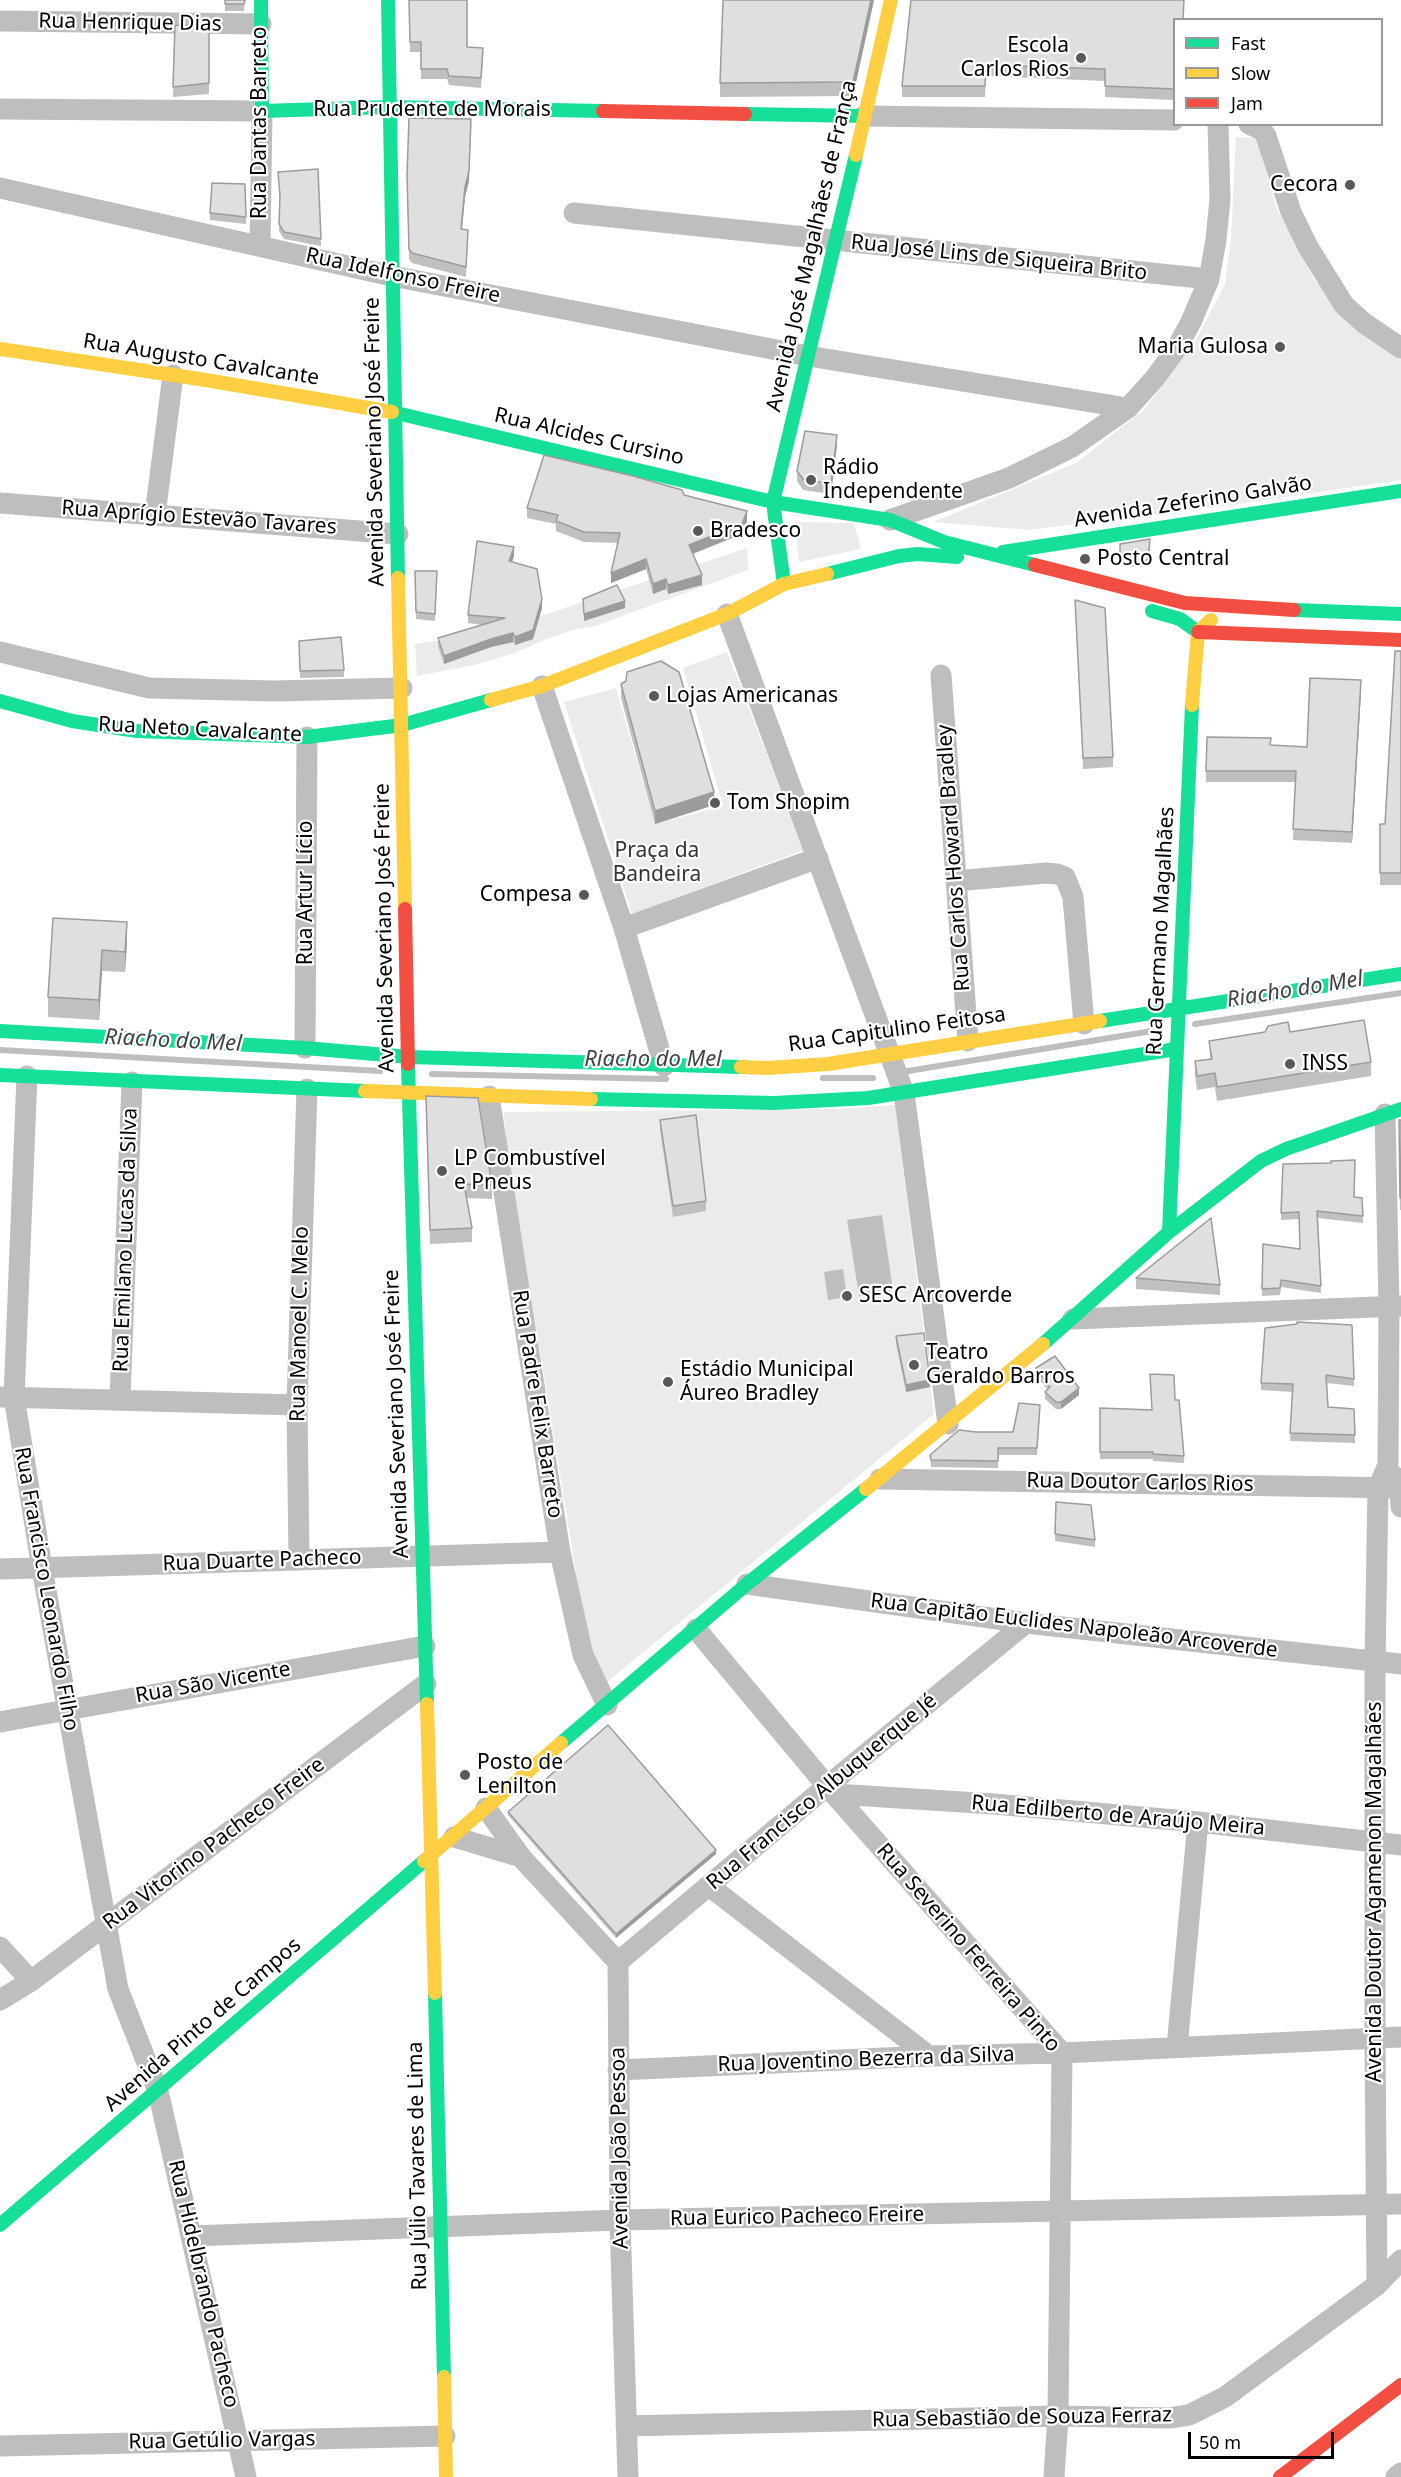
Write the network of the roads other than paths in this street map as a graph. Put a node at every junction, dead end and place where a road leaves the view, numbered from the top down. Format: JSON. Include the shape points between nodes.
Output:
{"nodes":[{"id":1,"x":261,"y":0,"type":"edge"},
{"id":2,"x":388,"y":0,"type":"edge"},
{"id":3,"x":891,"y":0,"type":"edge"},
{"id":4,"x":0,"y":21,"type":"edge"},
{"id":5,"x":261,"y":24,"type":"junction"},
{"id":6,"x":389,"y":107,"type":"junction"},
{"id":7,"x":0,"y":109,"type":"edge"},
{"id":8,"x":262,"y":111,"type":"junction"},
{"id":9,"x":864,"y":117,"type":"junction"},
{"id":10,"x":1173,"y":120,"type":"edge"},
{"id":11,"x":1218,"y":126,"type":"edge"},
{"id":12,"x":1256,"y":127,"type":"edge"},
{"id":13,"x":0,"y":188,"type":"edge"},
{"id":14,"x":574,"y":213,"type":"dead end"},
{"id":15,"x":837,"y":242,"type":"junction"},
{"id":16,"x":260,"y":246,"type":"junction"},
{"id":17,"x":392,"y":276,"type":"junction"},
{"id":18,"x":1209,"y":279,"type":"junction"},
{"id":19,"x":1401,"y":348,"type":"edge"},
{"id":20,"x":0,"y":349,"type":"edge"},
{"id":21,"x":808,"y":356,"type":"junction"},
{"id":22,"x":173,"y":375,"type":"junction"},
{"id":23,"x":1128,"y":408,"type":"junction"},
{"id":24,"x":395,"y":413,"type":"junction"},
{"id":25,"x":1401,"y":491,"type":"edge"},
{"id":26,"x":773,"y":502,"type":"junction"},
{"id":27,"x":0,"y":503,"type":"edge"},
{"id":28,"x":155,"y":515,"type":"junction"},
{"id":29,"x":890,"y":520,"type":"junction"},
{"id":30,"x":398,"y":534,"type":"junction"},
{"id":31,"x":991,"y":554,"type":"junction"},
{"id":32,"x":784,"y":584,"type":"junction"},
{"id":33,"x":1113,"y":599,"type":"dead end"},
{"id":34,"x":1135,"y":606,"type":"dead end"},
{"id":35,"x":1239,"y":608,"type":"junction"},
{"id":36,"x":1371,"y":613,"type":"junction"},
{"id":37,"x":727,"y":614,"type":"junction"},
{"id":38,"x":1401,"y":614,"type":"edge"},
{"id":39,"x":1198,"y":632,"type":"junction"},
{"id":40,"x":1370,"y":639,"type":"junction"},
{"id":41,"x":1401,"y":640,"type":"edge"},
{"id":42,"x":0,"y":652,"type":"edge"},
{"id":43,"x":941,"y":675,"type":"dead end"},
{"id":44,"x":542,"y":686,"type":"junction"},
{"id":45,"x":402,"y":688,"type":"junction"},
{"id":46,"x":0,"y":701,"type":"edge"},
{"id":47,"x":402,"y":725,"type":"junction"},
{"id":48,"x":307,"y":737,"type":"junction"},
{"id":49,"x":818,"y":858,"type":"junction"},
{"id":50,"x":956,"y":881,"type":"junction"},
{"id":51,"x":624,"y":928,"type":"junction"},
{"id":52,"x":1401,"y":974,"type":"edge"},
{"id":53,"x":1177,"y":1010,"type":"junction"},
{"id":54,"x":1084,"y":1024,"type":"junction"},
{"id":55,"x":0,"y":1031,"type":"edge"},
{"id":56,"x":968,"y":1041,"type":"junction"},
{"id":57,"x":305,"y":1048,"type":"junction"},
{"id":58,"x":1176,"y":1049,"type":"junction"},
{"id":59,"x":892,"y":1054,"type":"junction"},
{"id":60,"x":410,"y":1057,"type":"junction"},
{"id":61,"x":664,"y":1066,"type":"junction"},
{"id":62,"x":0,"y":1075,"type":"edge"},
{"id":63,"x":27,"y":1076,"type":"junction"},
{"id":64,"x":132,"y":1082,"type":"junction"},
{"id":65,"x":307,"y":1089,"type":"junction"},
{"id":66,"x":409,"y":1093,"type":"junction"},
{"id":67,"x":904,"y":1093,"type":"junction"},
{"id":68,"x":489,"y":1096,"type":"junction"},
{"id":69,"x":1393,"y":1112,"type":"edge"},
{"id":70,"x":1169,"y":1232,"type":"junction"},
{"id":71,"x":1395,"y":1306,"type":"edge"},
{"id":72,"x":1073,"y":1318,"type":"junction"},
{"id":73,"x":7,"y":1397,"type":"edge"},
{"id":74,"x":120,"y":1399,"type":"junction"},
{"id":75,"x":297,"y":1405,"type":"junction"},
{"id":76,"x":948,"y":1424,"type":"junction"},
{"id":77,"x":1388,"y":1465,"type":"junction"},
{"id":78,"x":880,"y":1479,"type":"junction"},
{"id":79,"x":1378,"y":1488,"type":"junction"},
{"id":80,"x":1400,"y":1488,"type":"edge"},
{"id":81,"x":1401,"y":1507,"type":"edge"},
{"id":82,"x":560,"y":1552,"type":"junction"},
{"id":83,"x":422,"y":1557,"type":"junction"},
{"id":84,"x":299,"y":1560,"type":"junction"},
{"id":85,"x":42,"y":1568,"type":"junction"},
{"id":86,"x":0,"y":1569,"type":"edge"},
{"id":87,"x":747,"y":1584,"type":"junction"},
{"id":88,"x":1026,"y":1623,"type":"junction"},
{"id":89,"x":696,"y":1629,"type":"junction"},
{"id":90,"x":425,"y":1646,"type":"junction"},
{"id":91,"x":1375,"y":1662,"type":"junction"},
{"id":92,"x":1401,"y":1664,"type":"edge"},
{"id":93,"x":426,"y":1684,"type":"junction"},
{"id":94,"x":607,"y":1705,"type":"junction"},
{"id":95,"x":67,"y":1709,"type":"junction"},
{"id":96,"x":0,"y":1722,"type":"edge"},
{"id":97,"x":831,"y":1790,"type":"junction"},
{"id":98,"x":486,"y":1808,"type":"junction"},
{"id":99,"x":1198,"y":1822,"type":"junction"},
{"id":100,"x":454,"y":1837,"type":"junction"},
{"id":101,"x":1376,"y":1842,"type":"junction"},
{"id":102,"x":1401,"y":1845,"type":"edge"},
{"id":103,"x":432,"y":1855,"type":"junction"},
{"id":104,"x":521,"y":1857,"type":"junction"},
{"id":105,"x":709,"y":1886,"type":"junction"},
{"id":106,"x":105,"y":1926,"type":"junction"},
{"id":107,"x":0,"y":1947,"type":"edge"},
{"id":108,"x":618,"y":1962,"type":"junction"},
{"id":109,"x":32,"y":1981,"type":"junction"},
{"id":110,"x":0,"y":2000,"type":"edge"},
{"id":111,"x":1375,"y":2037,"type":"junction"},
{"id":112,"x":1401,"y":2037,"type":"edge"},
{"id":113,"x":1177,"y":2047,"type":"junction"},
{"id":114,"x":1062,"y":2053,"type":"junction"},
{"id":115,"x":929,"y":2056,"type":"junction"},
{"id":116,"x":618,"y":2070,"type":"junction"},
{"id":117,"x":158,"y":2091,"type":"junction"},
{"id":118,"x":1401,"y":2204,"type":"edge"},
{"id":119,"x":1376,"y":2205,"type":"junction"},
{"id":120,"x":1061,"y":2212,"type":"junction"},
{"id":121,"x":620,"y":2220,"type":"junction"},
{"id":122,"x":0,"y":2225,"type":"edge"},
{"id":123,"x":440,"y":2226,"type":"junction"},
{"id":124,"x":192,"y":2236,"type":"junction"},
{"id":125,"x":1401,"y":2260,"type":"edge"},
{"id":126,"x":1377,"y":2285,"type":"junction"},
{"id":127,"x":1401,"y":2385,"type":"edge"},
{"id":128,"x":1058,"y":2416,"type":"junction"},
{"id":129,"x":626,"y":2426,"type":"junction"},
{"id":130,"x":445,"y":2436,"type":"junction"},
{"id":131,"x":238,"y":2440,"type":"junction"},
{"id":132,"x":0,"y":2445,"type":"edge"},
{"id":133,"x":1401,"y":2473,"type":"edge"},
{"id":134,"x":246,"y":2477,"type":"edge"},
{"id":135,"x":446,"y":2477,"type":"edge"},
{"id":136,"x":628,"y":2477,"type":"edge"},
{"id":137,"x":1054,"y":2477,"type":"edge"},
{"id":138,"x":1280,"y":2477,"type":"edge"},
{"id":139,"x":1396,"y":2477,"type":"edge"}],
"edges":[{"from":1,"to":5,"type":"main road","name":"Rua Dantas Barreto"},
{"from":2,"to":6,"type":"main road","name":"Avenida Severiano José Freire"},
{"from":3,"to":9,"type":"main road","name":"Avenida José Magalhães de França"},
{"from":4,"to":5,"type":"street","name":"Rua Henrique Dias"},
{"from":5,"to":8,"type":"main road","name":"Rua Dantas Barreto"},
{"from":6,"to":8,"type":"main road","name":"Rua Prudente de Morais"},
{"from":6,"to":9,"type":"main road","name":"Rua Prudente de Morais"},
{"from":6,"to":17,"type":"main road","name":"Avenida Severiano José Freire"},
{"from":7,"to":8,"type":"street","name":"Rua Prudente de Morais"},
{"from":8,"to":16,"type":"street","name":"Rua Dantas Barreto"},
{"from":9,"to":10,"type":"street"},
{"from":9,"to":15,"type":"main road","name":"Avenida José Magalhães de França"},
{"from":11,"to":18,"type":"street","via":[[1220,199]]},
{"from":12,"to":19,"type":"street","via":[[1270,145],[1291,212],[1344,305]]},
{"from":13,"to":16,"type":"street","name":"Rua Idelfonso Freire"},
{"from":14,"to":15,"type":"street","name":"Rua José Lins de Siqueira Brito"},
{"from":15,"to":18,"type":"street","name":"Rua José Lins de Siqueira Brito"},
{"from":15,"to":21,"type":"main road","name":"Avenida José Magalhães de França"},
{"from":16,"to":17,"type":"street","name":"Rua Idelfonso Freire"},
{"from":17,"to":21,"type":"street","name":"Rua Idelfonso Freire"},
{"from":17,"to":24,"type":"main road","name":"Avenida Severiano José Freire"},
{"from":18,"to":23,"type":"street","via":[[1175,351]]},
{"from":20,"to":22,"type":"main road","name":"Rua Augusto Cavalcante"},
{"from":21,"to":23,"type":"street","name":"Rua Idelfonso Freire"},
{"from":21,"to":26,"type":"main road","name":"Avenida José Magalhães de França"},
{"from":22,"to":24,"type":"main road","name":"Rua Augusto Cavalcante"},
{"from":22,"to":28,"type":"street"},
{"from":23,"to":29,"type":"street","via":[[1072,447],[1009,478]]},
{"from":24,"to":26,"type":"main road","name":"Rua Alcides Cursino"},
{"from":24,"to":30,"type":"main road","name":"Avenida Severiano José Freire"},
{"from":25,"to":31,"type":"main road","name":"Avenida Zeferino Galvão"},
{"from":26,"to":29,"type":"main road","name":"Rua Alcides Cursino"},
{"from":26,"to":32,"type":"main road"},
{"from":27,"to":28,"type":"street","name":"Rua Aprígio Estevão Tavares"},
{"from":28,"to":30,"type":"street","name":"Rua Aprígio Estevão Tavares"},
{"from":29,"to":31,"type":"main road","name":"Rua Alcides Cursino","via":[[944,542]]},
{"from":30,"to":45,"type":"main road","name":"Avenida Severiano José Freire"},
{"from":31,"to":35,"type":"main road","name":"Rua Alcides Cursino","via":[[1185,603]]},
{"from":32,"to":33,"type":"main road","via":[[899,556],[939,555]]},
{"from":32,"to":37,"type":"main road"},
{"from":34,"to":39,"type":"main road","via":[[1179,619]]},
{"from":35,"to":36,"type":"main road","name":"Rua Alcides Cursino"},
{"from":35,"to":39,"type":"main road","via":[[1219,614]]},
{"from":36,"to":38,"type":"main road","name":"Rua Alcides Cursino"},
{"from":36,"to":40,"type":"main road"},
{"from":37,"to":44,"type":"main road"},
{"from":37,"to":49,"type":"street"},
{"from":39,"to":40,"type":"main road"},
{"from":39,"to":53,"type":"main road","name":"Rua Germano Magalhães"},
{"from":40,"to":41,"type":"main road"},
{"from":42,"to":45,"type":"street","name":"Rua Neto Cavalcante","via":[[149,688],[274,692]]},
{"from":43,"to":50,"type":"street","name":"Rua Carlos Howard Bradley"},
{"from":44,"to":47,"type":"main road"},
{"from":44,"to":51,"type":"street"},
{"from":45,"to":47,"type":"main road","name":"Avenida Severiano José Freire"},
{"from":46,"to":48,"type":"main road","name":"Rua Neto Cavalcante","via":[[72,721],[137,731]]},
{"from":47,"to":48,"type":"main road","name":"Rua Neto Cavalcante"},
{"from":47,"to":60,"type":"main road","name":"Avenida Severiano José Freire"},
{"from":48,"to":57,"type":"street","name":"Rua Artur Lício"},
{"from":49,"to":51,"type":"street"},
{"from":49,"to":59,"type":"street"},
{"from":50,"to":54,"type":"street","via":[[1046,873],[1065,877],[1073,897]]},
{"from":50,"to":56,"type":"street","name":"Rua Carlos Howard Bradley"},
{"from":51,"to":61,"type":"street"},
{"from":52,"to":53,"type":"main road","name":"Rua Capitulino Feitosa"},
{"from":53,"to":54,"type":"main road","name":"Rua Capitulino Feitosa"},
{"from":53,"to":58,"type":"main road","name":"Rua Germano Magalhães"},
{"from":54,"to":56,"type":"main road","name":"Rua Capitulino Feitosa"},
{"from":55,"to":57,"type":"main road","name":"Rua Capitulino Feitosa"},
{"from":56,"to":59,"type":"main road","name":"Rua Capitulino Feitosa"},
{"from":57,"to":60,"type":"main road","name":"Rua Capitulino Feitosa"},
{"from":58,"to":67,"type":"main road"},
{"from":58,"to":70,"type":"main road","name":"Rua Germano Magalhães"},
{"from":59,"to":61,"type":"main road","name":"Rua Capitulino Feitosa","via":[[798,1067]]},
{"from":59,"to":67,"type":"street"},
{"from":60,"to":61,"type":"main road","name":"Rua Capitulino Feitosa"},
{"from":60,"to":66,"type":"main road","name":"Avenida Severiano José Freire"},
{"from":62,"to":63,"type":"main road"},
{"from":63,"to":64,"type":"main road"},
{"from":63,"to":73,"type":"street","name":"Rua Francisco Leonardo Filho"},
{"from":64,"to":65,"type":"main road"},
{"from":64,"to":74,"type":"street","name":"Rua Emilano Lucas da Silva"},
{"from":65,"to":66,"type":"main road"},
{"from":65,"to":75,"type":"street","name":"Rua Manoel C. Melo"},
{"from":66,"to":68,"type":"main road"},
{"from":66,"to":83,"type":"main road","name":"Avenida Severiano José Freire"},
{"from":67,"to":68,"type":"main road","via":[[774,1103]]},
{"from":67,"to":76,"type":"street"},
{"from":68,"to":82,"type":"street","name":"Rua Padre Felix Barreto"},
{"from":69,"to":70,"type":"main road","name":"Avenida Pinto de Campos","via":[[1261,1161]]},
{"from":69,"to":71,"type":"street","name":"Avenida Doutor Agamenon Magalhães"},
{"from":70,"to":72,"type":"main road","name":"Avenida Pinto de Campos"},
{"from":71,"to":72,"type":"street"},
{"from":71,"to":77,"type":"street","name":"Avenida Doutor Agamenon Magalhães"},
{"from":72,"to":76,"type":"main road","name":"Avenida Pinto de Campos"},
{"from":73,"to":74,"type":"street"},
{"from":73,"to":85,"type":"street","name":"Rua Francisco Leonardo Filho"},
{"from":74,"to":75,"type":"street"},
{"from":75,"to":84,"type":"street","name":"Rua Manoel C. Melo"},
{"from":76,"to":78,"type":"main road","name":"Avenida Pinto de Campos"},
{"from":77,"to":79,"type":"street","name":"Avenida Doutor Agamenon Magalhães"},
{"from":77,"to":80,"type":"street","name":"Avenida Doutor Agamenon Magalhães"},
{"from":78,"to":79,"type":"street","name":"Rua Doutor Carlos Rios"},
{"from":78,"to":87,"type":"main road","name":"Avenida Pinto de Campos"},
{"from":79,"to":80,"type":"street","name":"Rua Doutor Carlos Rios"},
{"from":79,"to":91,"type":"street","name":"Avenida Doutor Agamenon Magalhães"},
{"from":80,"to":81,"type":"street","name":"Avenida Doutor Agamenon Magalhães"},
{"from":82,"to":83,"type":"street","name":"Rua Duarte Pacheco"},
{"from":82,"to":94,"type":"street","name":"Rua Padre Felix Barreto","via":[[583,1655]]},
{"from":83,"to":84,"type":"street","name":"Rua Duarte Pacheco"},
{"from":83,"to":90,"type":"main road","name":"Avenida Severiano José Freire"},
{"from":84,"to":85,"type":"street","name":"Rua Duarte Pacheco"},
{"from":85,"to":86,"type":"street","name":"Rua Duarte Pacheco"},
{"from":85,"to":95,"type":"street","name":"Rua Francisco Leonardo Filho"},
{"from":87,"to":88,"type":"street","name":"Rua Capitão Euclides Napoleão Arcoverde"},
{"from":87,"to":89,"type":"main road","name":"Avenida Pinto de Campos"},
{"from":88,"to":91,"type":"street","name":"Rua Capitão Euclides Napoleão Arcoverde"},
{"from":88,"to":97,"type":"street","name":"Rua Francisco Albuquerque Jé"},
{"from":89,"to":94,"type":"main road","name":"Avenida Pinto de Campos"},
{"from":89,"to":97,"type":"street","name":"Rua Severino Ferreira Pinto"},
{"from":90,"to":93,"type":"main road","name":"Avenida Severiano José Freire"},
{"from":90,"to":95,"type":"street","name":"Rua São Vicente"},
{"from":91,"to":92,"type":"street","name":"Rua Capitão Euclides Napoleão Arcoverde"},
{"from":91,"to":101,"type":"street","name":"Avenida Doutor Agamenon Magalhães"},
{"from":93,"to":103,"type":"main road","name":"Avenida Severiano José Freire"},
{"from":93,"to":106,"type":"street","name":"Rua Vitorino Pacheco Freire"},
{"from":94,"to":98,"type":"main road","name":"Avenida Pinto de Campos"},
{"from":95,"to":96,"type":"street","name":"Rua São Vicente"},
{"from":95,"to":106,"type":"street","name":"Rua Francisco Leonardo Filho"},
{"from":97,"to":99,"type":"street","name":"Rua Edilberto de Araújo Meira"},
{"from":97,"to":105,"type":"street","name":"Rua Francisco Albuquerque Jé"},
{"from":97,"to":114,"type":"street","name":"Rua Severino Ferreira Pinto"},
{"from":98,"to":100,"type":"main road","name":"Avenida Pinto de Campos"},
{"from":98,"to":104,"type":"street"},
{"from":99,"to":101,"type":"street","name":"Rua Edilberto de Araújo Meira"},
{"from":99,"to":113,"type":"street"},
{"from":100,"to":103,"type":"main road","name":"Avenida Pinto de Campos"},
{"from":100,"to":104,"type":"street"},
{"from":101,"to":102,"type":"street","name":"Rua Edilberto de Araújo Meira"},
{"from":101,"to":111,"type":"street","name":"Avenida Doutor Agamenon Magalhães"},
{"from":103,"to":117,"type":"main road","name":"Avenida Pinto de Campos"},
{"from":103,"to":123,"type":"main road","name":"Rua Júlio Tavares de Lima"},
{"from":104,"to":108,"type":"street"},
{"from":105,"to":108,"type":"street","name":"Rua Francisco Albuquerque Jé"},
{"from":105,"to":115,"type":"street"},
{"from":106,"to":109,"type":"street","name":"Rua Vitorino Pacheco Freire"},
{"from":106,"to":117,"type":"street","name":"Rua Francisco Leonardo Filho","via":[[118,1989]]},
{"from":107,"to":109,"type":"street"},
{"from":108,"to":116,"type":"street","name":"Avenida João Pessoa"},
{"from":109,"to":110,"type":"street","name":"Rua Vitorino Pacheco Freire"},
{"from":111,"to":112,"type":"street","name":"Rua Joventino Bezerra da Silva"},
{"from":111,"to":113,"type":"street","name":"Rua Joventino Bezerra da Silva"},
{"from":111,"to":119,"type":"street","name":"Avenida Doutor Agamenon Magalhães"},
{"from":113,"to":114,"type":"street","name":"Rua Joventino Bezerra da Silva"},
{"from":114,"to":115,"type":"street","name":"Rua Joventino Bezerra da Silva"},
{"from":114,"to":120,"type":"street","name":"Rua Severino Ferreira Pinto"},
{"from":115,"to":116,"type":"street","name":"Rua Joventino Bezerra da Silva"},
{"from":116,"to":121,"type":"street","name":"Avenida João Pessoa"},
{"from":117,"to":122,"type":"main road","name":"Avenida Pinto de Campos"},
{"from":117,"to":124,"type":"street","name":"Rua Hidelbrando Pacheco"},
{"from":118,"to":119,"type":"street","name":"Rua Eurico Pacheco Freire"},
{"from":119,"to":120,"type":"street","name":"Rua Eurico Pacheco Freire"},
{"from":119,"to":126,"type":"street","name":"Avenida Doutor Agamenon Magalhães"},
{"from":120,"to":121,"type":"street","name":"Rua Eurico Pacheco Freire"},
{"from":120,"to":128,"type":"street","name":"Rua Severino Ferreira Pinto"},
{"from":121,"to":123,"type":"street","name":"Rua Eurico Pacheco Freire"},
{"from":121,"to":129,"type":"street","name":"Avenida João Pessoa"},
{"from":123,"to":124,"type":"street","name":"Rua Eurico Pacheco Freire"},
{"from":123,"to":130,"type":"main road","name":"Rua Júlio Tavares de Lima"},
{"from":124,"to":131,"type":"street","name":"Rua Hidelbrando Pacheco"},
{"from":125,"to":126,"type":"street"},
{"from":126,"to":128,"type":"street","name":"Rua Sebastião de Souza Ferraz","via":[[1225,2397],[1189,2415]]},
{"from":127,"to":138,"type":"main road"},
{"from":128,"to":129,"type":"street","name":"Rua Sebastião de Souza Ferraz"},
{"from":128,"to":137,"type":"street","name":"Rua Severino Ferreira Pinto"},
{"from":129,"to":136,"type":"street","name":"Avenida João Pessoa"},
{"from":130,"to":131,"type":"street","name":"Rua Getúlio Vargas"},
{"from":130,"to":135,"type":"main road","name":"Rua Júlio Tavares de Lima"},
{"from":131,"to":132,"type":"street","name":"Rua Getúlio Vargas"},
{"from":131,"to":134,"type":"street","name":"Rua Hidelbrando Pacheco"},
{"from":133,"to":139,"type":"street"}]}
